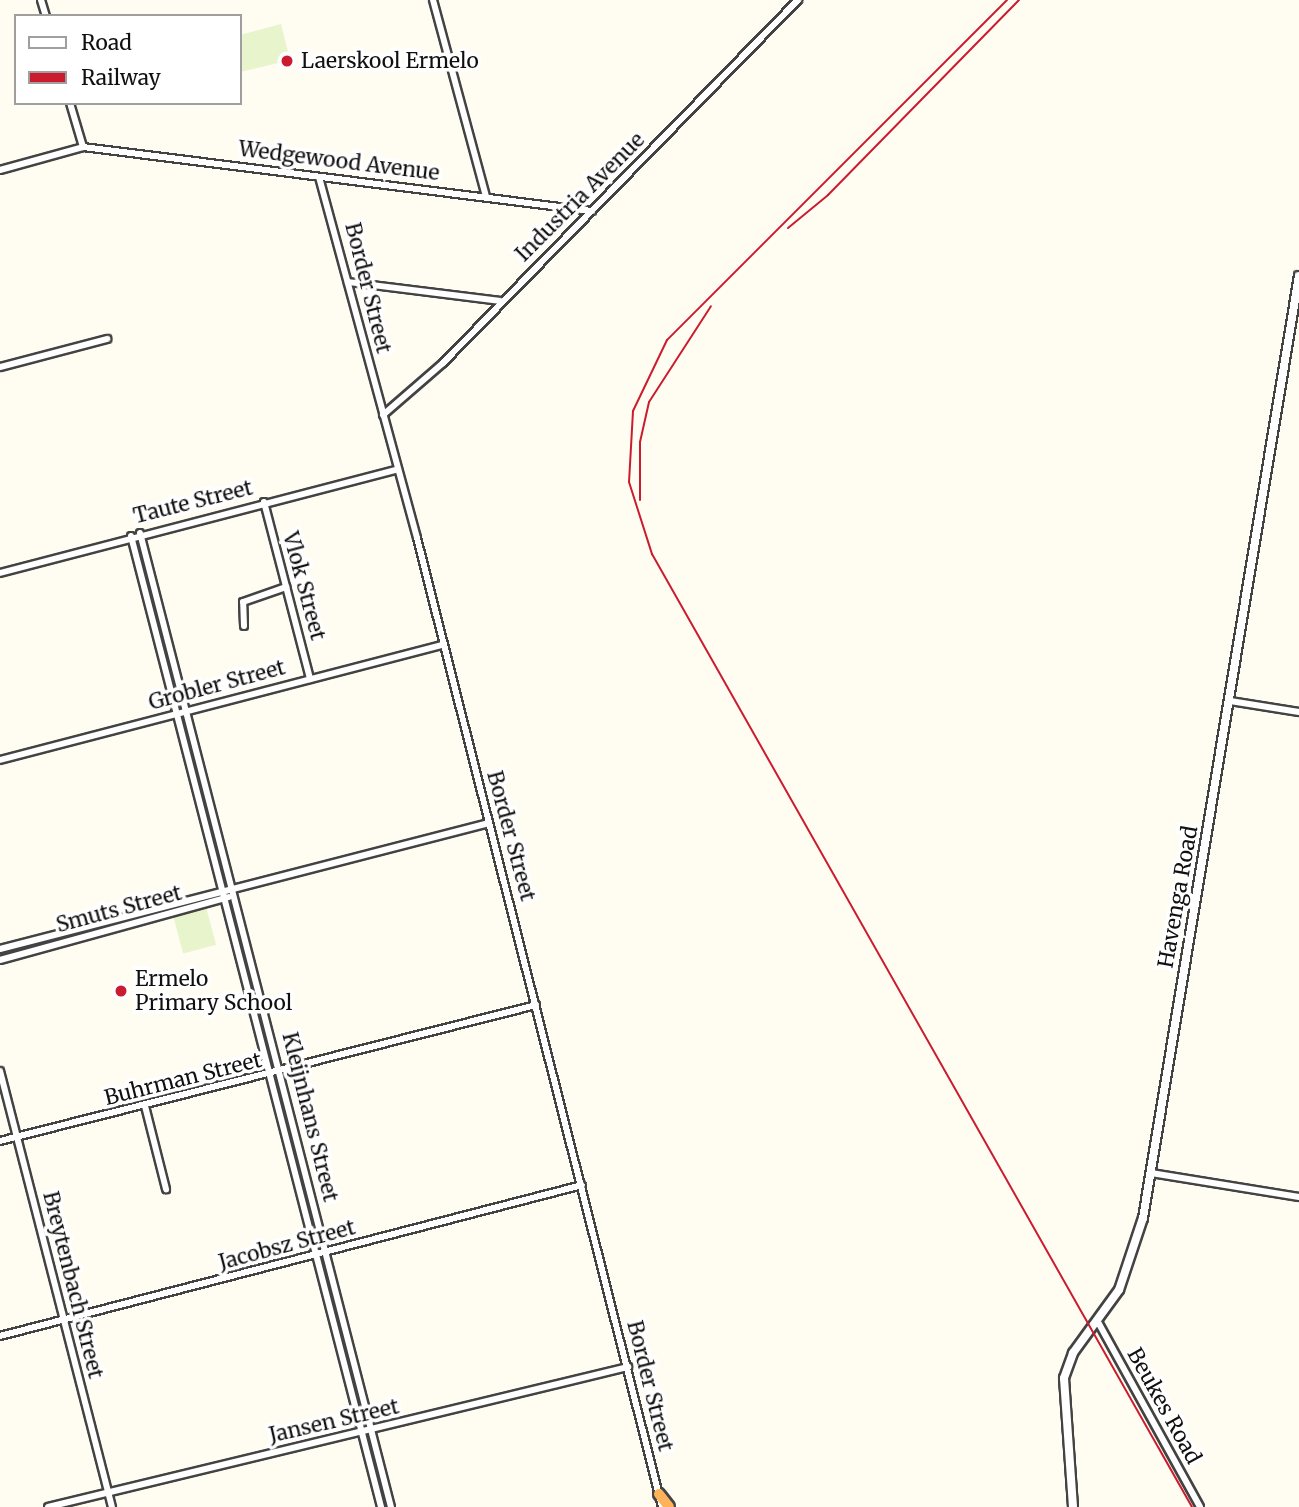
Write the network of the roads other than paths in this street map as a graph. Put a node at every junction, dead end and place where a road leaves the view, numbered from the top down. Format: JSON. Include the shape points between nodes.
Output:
{"nodes":[{"id":1,"x":433,"y":0,"type":"edge"},
{"id":2,"x":798,"y":0,"type":"edge"},
{"id":3,"x":71,"y":105,"type":"edge"},
{"id":4,"x":83,"y":147,"type":"junction"},
{"id":5,"x":0,"y":170,"type":"edge"},
{"id":6,"x":318,"y":177,"type":"junction"},
{"id":7,"x":486,"y":197,"type":"junction"},
{"id":8,"x":592,"y":211,"type":"junction"},
{"id":9,"x":1299,"y":276,"type":"edge"},
{"id":10,"x":348,"y":282,"type":"junction"},
{"id":11,"x":500,"y":302,"type":"junction"},
{"id":12,"x":107,"y":339,"type":"dead end"},
{"id":13,"x":0,"y":367,"type":"edge"},
{"id":14,"x":383,"y":415,"type":"junction"},
{"id":15,"x":395,"y":470,"type":"junction"},
{"id":16,"x":264,"y":502,"type":"junction"},
{"id":17,"x":140,"y":533,"type":"junction"},
{"id":18,"x":131,"y":536,"type":"junction"},
{"id":19,"x":0,"y":573,"type":"edge"},
{"id":20,"x":286,"y":587,"type":"junction"},
{"id":21,"x":244,"y":626,"type":"dead end"},
{"id":22,"x":442,"y":645,"type":"junction"},
{"id":23,"x":310,"y":679,"type":"junction"},
{"id":24,"x":1230,"y":701,"type":"junction"},
{"id":25,"x":183,"y":712,"type":"junction"},
{"id":26,"x":1299,"y":712,"type":"edge"},
{"id":27,"x":0,"y":760,"type":"edge"},
{"id":28,"x":489,"y":823,"type":"junction"},
{"id":29,"x":230,"y":893,"type":"junction"},
{"id":30,"x":0,"y":949,"type":"edge"},
{"id":31,"x":0,"y":960,"type":"edge"},
{"id":32,"x":537,"y":1005,"type":"junction"},
{"id":33,"x":0,"y":1071,"type":"edge"},
{"id":34,"x":277,"y":1072,"type":"junction"},
{"id":35,"x":145,"y":1106,"type":"junction"},
{"id":36,"x":17,"y":1137,"type":"junction"},
{"id":37,"x":0,"y":1141,"type":"edge"},
{"id":38,"x":1151,"y":1173,"type":"junction"},
{"id":39,"x":582,"y":1185,"type":"junction"},
{"id":40,"x":166,"y":1189,"type":"dead end"},
{"id":41,"x":1299,"y":1197,"type":"edge"},
{"id":42,"x":326,"y":1252,"type":"junction"},
{"id":43,"x":317,"y":1255,"type":"junction"},
{"id":44,"x":63,"y":1320,"type":"junction"},
{"id":45,"x":1098,"y":1322,"type":"junction"},
{"id":46,"x":0,"y":1336,"type":"edge"},
{"id":47,"x":628,"y":1367,"type":"junction"},
{"id":48,"x":370,"y":1431,"type":"junction"},
{"id":49,"x":360,"y":1433,"type":"junction"},
{"id":50,"x":108,"y":1491,"type":"junction"},
{"id":51,"x":659,"y":1494,"type":"junction"},
{"id":52,"x":48,"y":1507,"type":"edge"},
{"id":53,"x":112,"y":1507,"type":"edge"},
{"id":54,"x":381,"y":1507,"type":"edge"},
{"id":55,"x":391,"y":1507,"type":"edge"},
{"id":56,"x":662,"y":1507,"type":"edge"},
{"id":57,"x":668,"y":1507,"type":"edge"},
{"id":58,"x":1073,"y":1507,"type":"edge"},
{"id":59,"x":1200,"y":1507,"type":"edge"}],
"edges":[{"from":1,"to":7,"type":"street"},
{"from":2,"to":8,"type":"street","name":"Industria Avenue"},
{"from":3,"to":4,"type":"street"},
{"from":4,"to":5,"type":"street"},
{"from":4,"to":6,"type":"street","name":"Wedgewood Avenue"},
{"from":6,"to":7,"type":"street","name":"Wedgewood Avenue"},
{"from":6,"to":10,"type":"street","name":"Border Street"},
{"from":7,"to":8,"type":"street","name":"Wedgewood Avenue"},
{"from":8,"to":11,"type":"street","name":"Industria Avenue"},
{"from":9,"to":24,"type":"street","name":"Havenga Road"},
{"from":10,"to":11,"type":"street"},
{"from":10,"to":14,"type":"street","name":"Border Street"},
{"from":11,"to":14,"type":"street","name":"Industria Avenue","via":[[443,363]]},
{"from":12,"to":13,"type":"street"},
{"from":14,"to":15,"type":"street","name":"Border Street"},
{"from":15,"to":16,"type":"street","name":"Taute Street"},
{"from":15,"to":22,"type":"street","name":"Border Street"},
{"from":16,"to":17,"type":"street","name":"Taute Street"},
{"from":16,"to":20,"type":"street","name":"Vlok Street"},
{"from":17,"to":18,"type":"street","name":"Taute Street"},
{"from":17,"to":25,"type":"street","name":"Kleijnhans Street"},
{"from":18,"to":19,"type":"street","name":"Taute Street"},
{"from":18,"to":25,"type":"street","name":"Kleijnhans Street"},
{"from":20,"to":21,"type":"street","via":[[243,602]]},
{"from":20,"to":23,"type":"street","name":"Vlok Street"},
{"from":22,"to":23,"type":"street","name":"Grobler Street"},
{"from":22,"to":28,"type":"street","name":"Border Street"},
{"from":23,"to":25,"type":"street","name":"Grobler Street"},
{"from":24,"to":26,"type":"street"},
{"from":24,"to":38,"type":"street","name":"Havenga Road"},
{"from":25,"to":27,"type":"street","name":"Grobler Street"},
{"from":25,"to":29,"type":"street","name":"Kleijnhans Street"},
{"from":28,"to":29,"type":"street","name":"Smuts Street"},
{"from":28,"to":32,"type":"street","name":"Border Street"},
{"from":29,"to":30,"type":"street","name":"Smuts Street"},
{"from":29,"to":31,"type":"street","name":"Smuts Street"},
{"from":29,"to":34,"type":"street","name":"Kleijnhans Street"},
{"from":32,"to":34,"type":"street","name":"Buhrman Street"},
{"from":32,"to":39,"type":"street","name":"Border Street"},
{"from":33,"to":36,"type":"street","name":"Breytenbach Street"},
{"from":34,"to":35,"type":"street","name":"Buhrman Street"},
{"from":34,"to":42,"type":"street","name":"Kleijnhans Street"},
{"from":34,"to":43,"type":"street","name":"Kleijnhans Street"},
{"from":35,"to":36,"type":"street","name":"Buhrman Street"},
{"from":35,"to":40,"type":"street"},
{"from":36,"to":37,"type":"street","name":"Buhrman Street"},
{"from":36,"to":44,"type":"street","name":"Breytenbach Street"},
{"from":38,"to":41,"type":"street"},
{"from":38,"to":45,"type":"street","name":"Havenga Road","via":[[1125,1277]]},
{"from":39,"to":42,"type":"street","name":"Jacobsz Street"},
{"from":39,"to":47,"type":"street","name":"Border Street"},
{"from":42,"to":43,"type":"street","name":"Jacobsz Street"},
{"from":42,"to":48,"type":"street","name":"Kleijnhans Street"},
{"from":43,"to":44,"type":"street","name":"Jacobsz Street"},
{"from":43,"to":49,"type":"street","name":"Kleijnhans Street"},
{"from":44,"to":46,"type":"street","name":"Jacobsz Street"},
{"from":44,"to":50,"type":"street","name":"Breytenbach Street"},
{"from":45,"to":58,"type":"street","name":"Havenga Road","via":[[1073,1353],[1064,1378]]},
{"from":45,"to":59,"type":"street","name":"Beukes Road"},
{"from":47,"to":48,"type":"street","name":"Jansen Street"},
{"from":47,"to":51,"type":"street","name":"Border Street"},
{"from":48,"to":49,"type":"street","name":"Jansen Street"},
{"from":48,"to":55,"type":"street","name":"Kleijnhans Street"},
{"from":49,"to":50,"type":"street","name":"Jansen Street"},
{"from":49,"to":54,"type":"street","name":"Kleijnhans Street"},
{"from":50,"to":52,"type":"street","name":"Jansen Street"},
{"from":50,"to":53,"type":"street","name":"Breytenbach Street"},
{"from":51,"to":56,"type":"street","name":"Border Street"},
{"from":51,"to":57,"type":"highway"}]}
